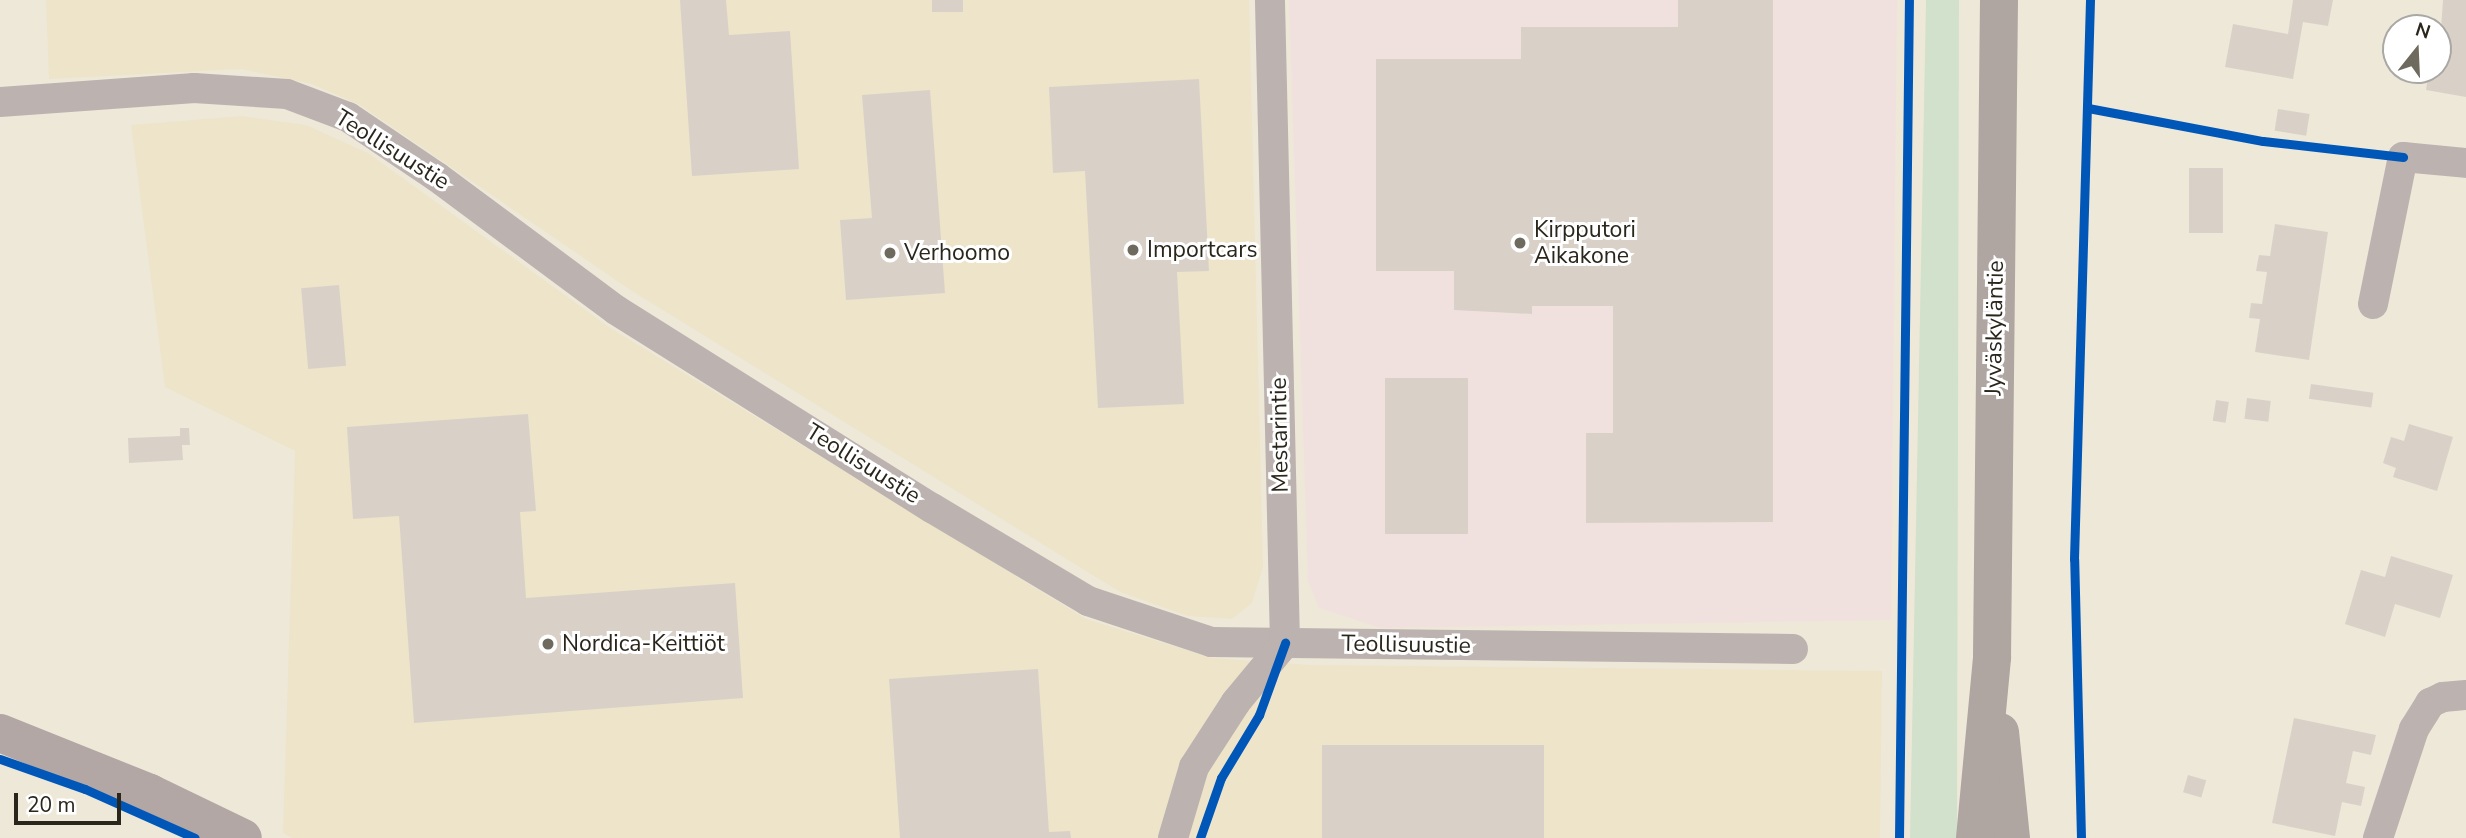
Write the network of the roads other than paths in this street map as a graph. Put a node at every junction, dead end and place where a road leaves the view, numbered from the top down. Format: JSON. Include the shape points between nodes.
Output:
{"nodes":[{"id":1,"x":1270,"y":0,"type":"edge"},
{"id":2,"x":1999,"y":0,"type":"edge"},
{"id":3,"x":0,"y":102,"type":"edge"},
{"id":4,"x":2466,"y":163,"type":"edge"},
{"id":5,"x":2373,"y":304,"type":"dead end"},
{"id":6,"x":1284,"y":643,"type":"junction"},
{"id":7,"x":1793,"y":649,"type":"dead end"},
{"id":8,"x":1992,"y":657,"type":"junction"},
{"id":9,"x":2466,"y":695,"type":"edge"},
{"id":10,"x":0,"y":733,"type":"edge"},
{"id":11,"x":243,"y":838,"type":"edge"},
{"id":12,"x":1173,"y":838,"type":"edge"},
{"id":13,"x":1975,"y":838,"type":"edge"},
{"id":14,"x":2011,"y":838,"type":"edge"},
{"id":15,"x":2378,"y":838,"type":"edge"}],
"edges":[{"from":1,"to":6,"type":"street","name":"Mestarintie"},
{"from":2,"to":8,"type":"highway","name":"Jyväskyläntie"},
{"from":3,"to":6,"type":"street","name":"Teollisuustie","via":[[194,88],[287,94],[348,117],[438,177],[616,310],[1088,601],[1211,642]]},
{"from":4,"to":5,"type":"street","via":[[2403,157]]},
{"from":6,"to":7,"type":"street","name":"Teollisuustie"},
{"from":6,"to":12,"type":"street","via":[[1236,702],[1194,767]]},
{"from":8,"to":13,"type":"highway","name":"Jyväskyläntie"},
{"from":8,"to":14,"type":"highway","name":"Jyväskyläntie"},
{"from":9,"to":15,"type":"street","via":[[2444,696],[2430,703],[2414,729]]},
{"from":10,"to":11,"type":"main road","via":[[150,793]]}]}
